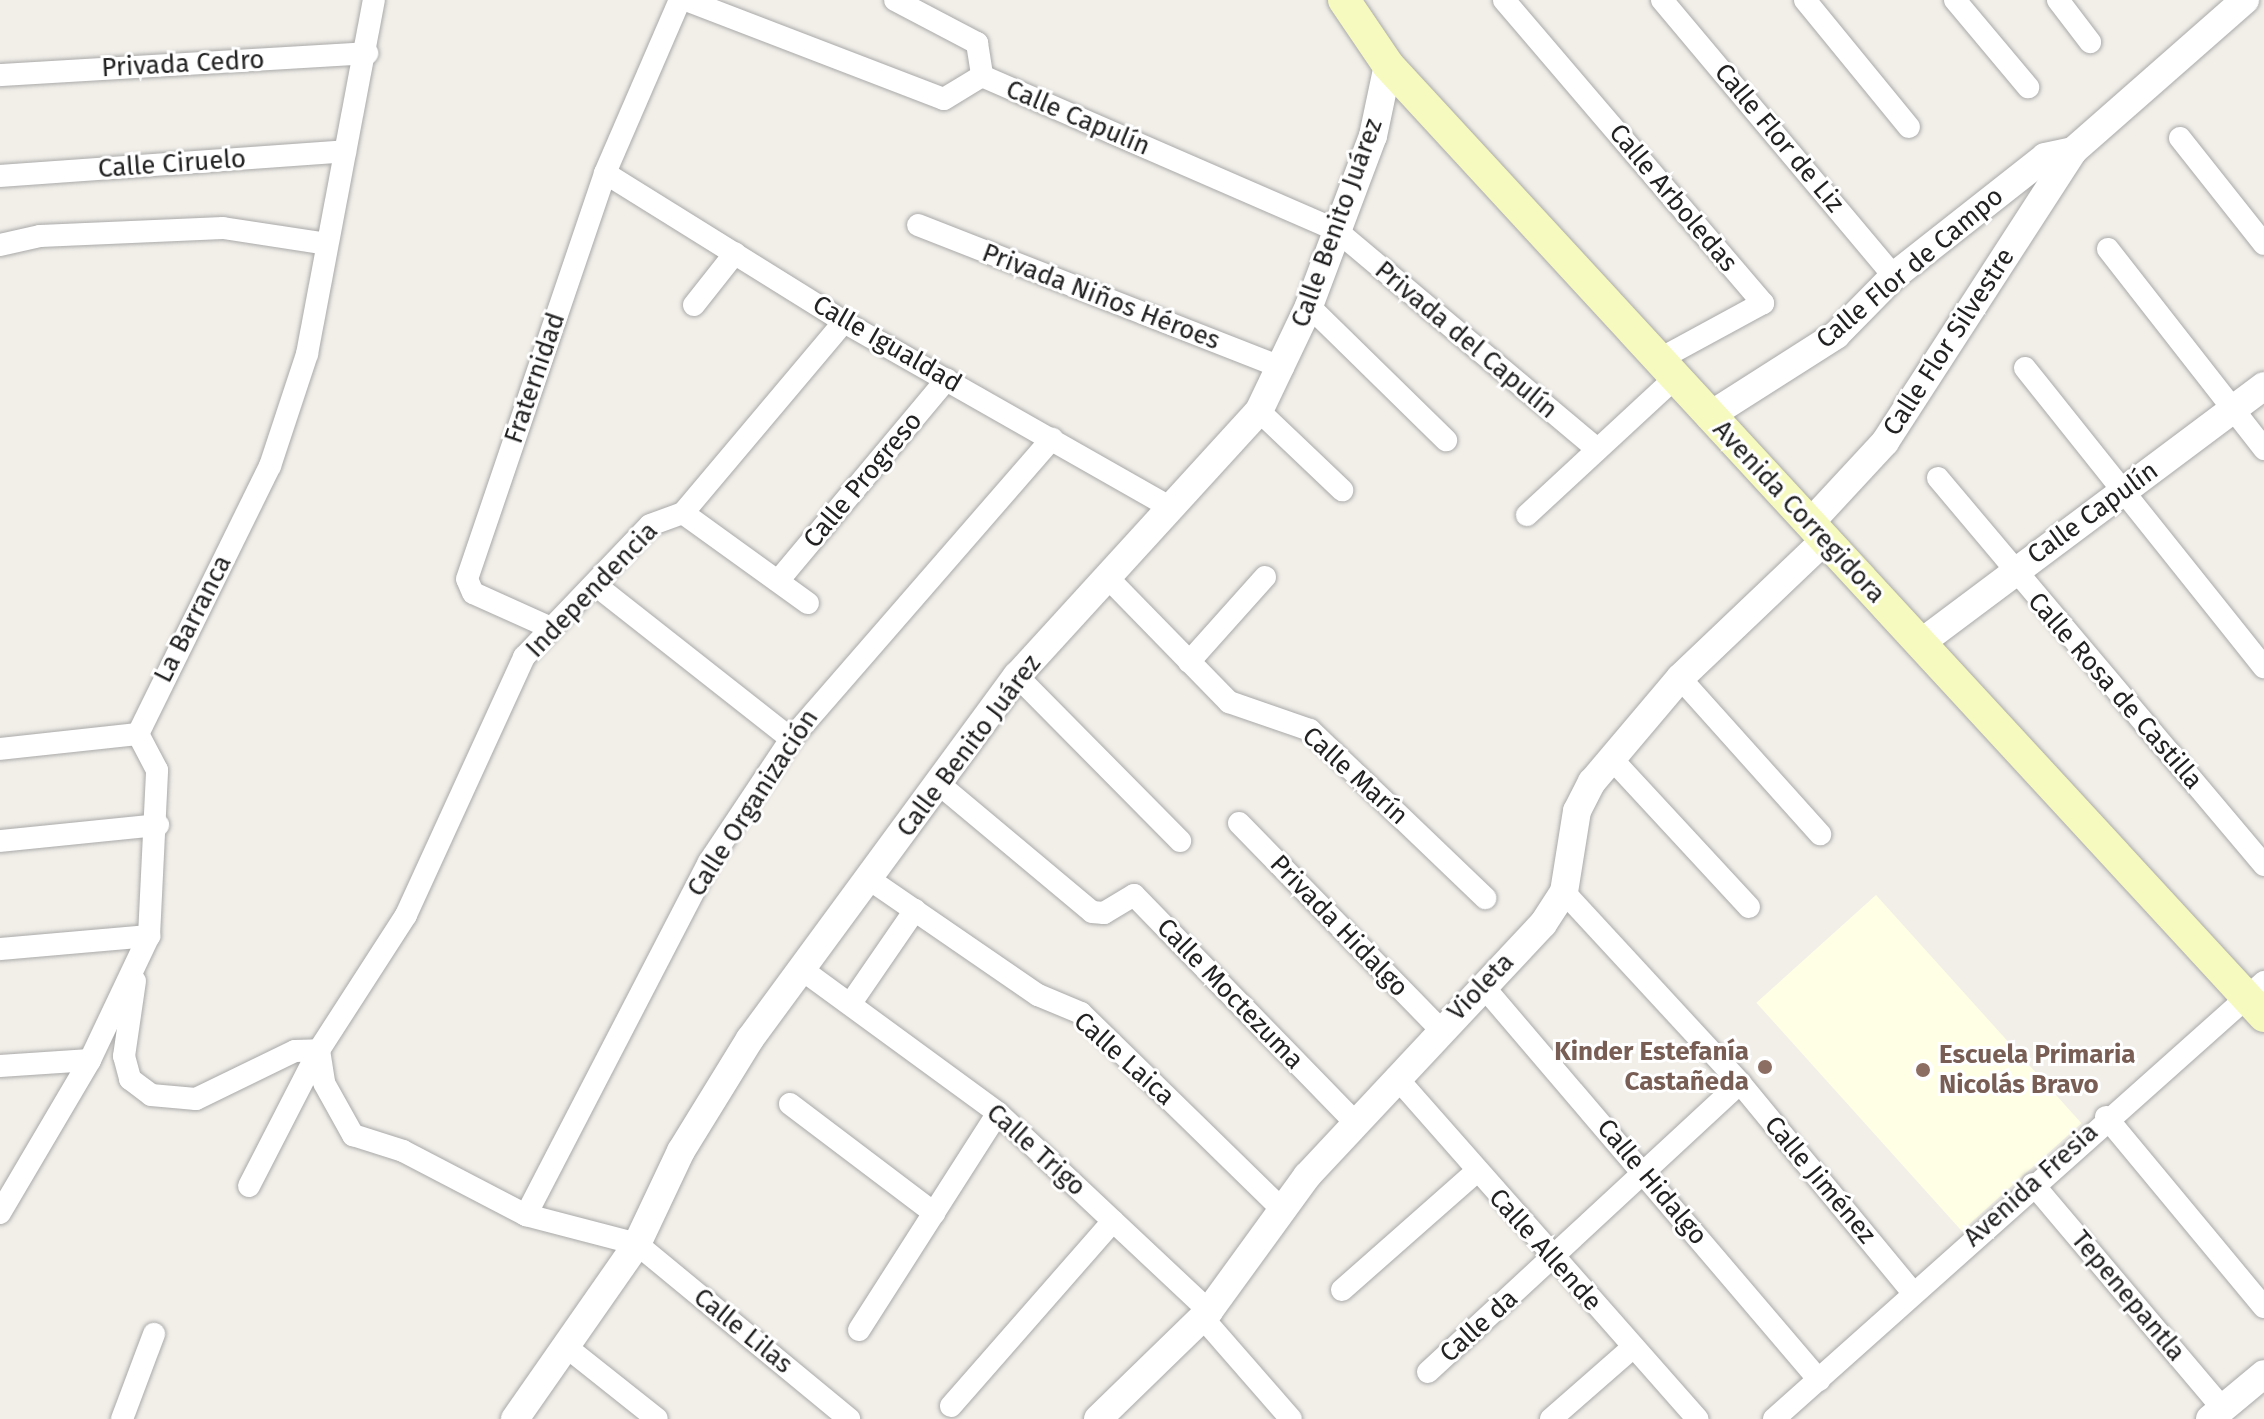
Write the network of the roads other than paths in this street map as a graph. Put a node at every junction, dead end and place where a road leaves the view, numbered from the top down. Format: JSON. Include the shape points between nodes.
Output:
{"nodes":[{"id":1,"x":374,"y":0,"type":"edge"},
{"id":2,"x":680,"y":0,"type":"edge"},
{"id":3,"x":686,"y":0,"type":"edge"},
{"id":4,"x":895,"y":0,"type":"edge"},
{"id":5,"x":1504,"y":0,"type":"edge"},
{"id":6,"x":1662,"y":0,"type":"edge"},
{"id":7,"x":1805,"y":0,"type":"edge"},
{"id":8,"x":1955,"y":0,"type":"edge"},
{"id":9,"x":2058,"y":0,"type":"edge"},
{"id":10,"x":2240,"y":2,"type":"edge"},
{"id":11,"x":1352,"y":3,"type":"edge"},
{"id":12,"x":2090,"y":42,"type":"dead end"},
{"id":13,"x":367,"y":53,"type":"junction"},
{"id":14,"x":1388,"y":65,"type":"junction"},
{"id":15,"x":0,"y":75,"type":"edge"},
{"id":16,"x":982,"y":76,"type":"junction"},
{"id":17,"x":2028,"y":87,"type":"dead end"},
{"id":18,"x":1909,"y":127,"type":"dead end"},
{"id":19,"x":2180,"y":138,"type":"dead end"},
{"id":20,"x":345,"y":151,"type":"junction"},
{"id":21,"x":2073,"y":151,"type":"junction"},
{"id":22,"x":605,"y":173,"type":"junction"},
{"id":23,"x":0,"y":176,"type":"edge"},
{"id":24,"x":918,"y":225,"type":"dead end"},
{"id":25,"x":1336,"y":230,"type":"junction"},
{"id":26,"x":327,"y":244,"type":"junction"},
{"id":27,"x":2264,"y":244,"type":"edge"},
{"id":28,"x":0,"y":245,"type":"edge"},
{"id":29,"x":2108,"y":249,"type":"dead end"},
{"id":30,"x":735,"y":253,"type":"junction"},
{"id":31,"x":1894,"y":276,"type":"junction"},
{"id":32,"x":694,"y":305,"type":"dead end"},
{"id":33,"x":1309,"y":306,"type":"junction"},
{"id":34,"x":844,"y":322,"type":"junction"},
{"id":35,"x":1283,"y":368,"type":"junction"},
{"id":36,"x":2025,"y":368,"type":"dead end"},
{"id":37,"x":1664,"y":370,"type":"junction"},
{"id":38,"x":947,"y":379,"type":"junction"},
{"id":39,"x":2264,"y":386,"type":"edge"},
{"id":40,"x":2231,"y":408,"type":"junction"},
{"id":41,"x":1259,"y":411,"type":"junction"},
{"id":42,"x":1709,"y":416,"type":"junction"},
{"id":43,"x":1052,"y":439,"type":"junction"},
{"id":44,"x":1446,"y":440,"type":"dead end"},
{"id":45,"x":1597,"y":449,"type":"junction"},
{"id":46,"x":2264,"y":449,"type":"edge"},
{"id":47,"x":1938,"y":478,"type":"dead end"},
{"id":48,"x":1342,"y":490,"type":"dead end"},
{"id":49,"x":2122,"y":495,"type":"junction"},
{"id":50,"x":1173,"y":509,"type":"junction"},
{"id":51,"x":683,"y":513,"type":"junction"},
{"id":52,"x":1527,"y":515,"type":"dead end"},
{"id":53,"x":1818,"y":530,"type":"junction"},
{"id":54,"x":2012,"y":571,"type":"junction"},
{"id":55,"x":1265,"y":577,"type":"dead end"},
{"id":56,"x":1109,"y":579,"type":"junction"},
{"id":57,"x":778,"y":581,"type":"junction"},
{"id":58,"x":598,"y":587,"type":"junction"},
{"id":59,"x":808,"y":603,"type":"dead end"},
{"id":60,"x":551,"y":628,"type":"junction"},
{"id":61,"x":1922,"y":642,"type":"junction"},
{"id":62,"x":1189,"y":662,"type":"junction"},
{"id":63,"x":2264,"y":667,"type":"edge"},
{"id":64,"x":1017,"y":676,"type":"junction"},
{"id":65,"x":1680,"y":678,"type":"junction"},
{"id":66,"x":138,"y":734,"type":"junction"},
{"id":67,"x":791,"y":739,"type":"junction"},
{"id":68,"x":0,"y":749,"type":"edge"},
{"id":69,"x":1611,"y":758,"type":"junction"},
{"id":70,"x":939,"y":784,"type":"junction"},
{"id":71,"x":1239,"y":823,"type":"dead end"},
{"id":72,"x":158,"y":825,"type":"junction"},
{"id":73,"x":1820,"y":834,"type":"dead end"},
{"id":74,"x":0,"y":841,"type":"edge"},
{"id":75,"x":1180,"y":841,"type":"dead end"},
{"id":76,"x":2264,"y":865,"type":"edge"},
{"id":77,"x":869,"y":879,"type":"junction"},
{"id":78,"x":1564,"y":892,"type":"junction"},
{"id":79,"x":1485,"y":898,"type":"dead end"},
{"id":80,"x":1749,"y":907,"type":"dead end"},
{"id":81,"x":915,"y":910,"type":"junction"},
{"id":82,"x":149,"y":936,"type":"junction"},
{"id":83,"x":0,"y":949,"type":"edge"},
{"id":84,"x":138,"y":961,"type":"junction"},
{"id":85,"x":804,"y":971,"type":"junction"},
{"id":86,"x":1483,"y":986,"type":"junction"},
{"id":87,"x":2259,"y":997,"type":"edge"},
{"id":88,"x":851,"y":1003,"type":"junction"},
{"id":89,"x":1440,"y":1029,"type":"junction"},
{"id":90,"x":319,"y":1050,"type":"junction"},
{"id":91,"x":90,"y":1060,"type":"junction"},
{"id":92,"x":0,"y":1066,"type":"edge"},
{"id":93,"x":1396,"y":1077,"type":"junction"},
{"id":94,"x":1740,"y":1083,"type":"junction"},
{"id":95,"x":790,"y":1104,"type":"dead end"},
{"id":96,"x":998,"y":1113,"type":"junction"},
{"id":97,"x":2106,"y":1117,"type":"junction"},
{"id":98,"x":1356,"y":1123,"type":"junction"},
{"id":99,"x":1645,"y":1171,"type":"junction"},
{"id":100,"x":1476,"y":1172,"type":"junction"},
{"id":101,"x":2033,"y":1184,"type":"junction"},
{"id":102,"x":249,"y":1186,"type":"dead end"},
{"id":103,"x":7,"y":1192,"type":"edge"},
{"id":104,"x":1282,"y":1209,"type":"junction"},
{"id":105,"x":0,"y":1213,"type":"edge"},
{"id":106,"x":934,"y":1213,"type":"junction"},
{"id":107,"x":526,"y":1215,"type":"junction"},
{"id":108,"x":1113,"y":1221,"type":"junction"},
{"id":109,"x":637,"y":1244,"type":"junction"},
{"id":110,"x":1552,"y":1260,"type":"junction"},
{"id":111,"x":1342,"y":1290,"type":"dead end"},
{"id":112,"x":1912,"y":1292,"type":"junction"},
{"id":113,"x":2264,"y":1307,"type":"edge"},
{"id":114,"x":1205,"y":1314,"type":"junction"},
{"id":115,"x":859,"y":1330,"type":"dead end"},
{"id":116,"x":154,"y":1334,"type":"dead end"},
{"id":117,"x":1632,"y":1348,"type":"junction"},
{"id":118,"x":569,"y":1349,"type":"junction"},
{"id":119,"x":1428,"y":1372,"type":"dead end"},
{"id":120,"x":2264,"y":1374,"type":"edge"},
{"id":121,"x":1819,"y":1380,"type":"junction"},
{"id":122,"x":951,"y":1406,"type":"dead end"},
{"id":123,"x":2217,"y":1414,"type":"edge"},
{"id":124,"x":1103,"y":1418,"type":"edge"},
{"id":125,"x":122,"y":1419,"type":"edge"},
{"id":126,"x":515,"y":1419,"type":"edge"},
{"id":127,"x":657,"y":1419,"type":"edge"},
{"id":128,"x":849,"y":1419,"type":"edge"},
{"id":129,"x":1291,"y":1419,"type":"edge"},
{"id":130,"x":1551,"y":1419,"type":"edge"},
{"id":131,"x":1698,"y":1419,"type":"edge"},
{"id":132,"x":1774,"y":1419,"type":"edge"}],
"edges":[{"from":1,"to":13,"type":"street","name":"La Barranca"},
{"from":2,"to":22,"type":"street","name":"Fraternidad"},
{"from":3,"to":16,"type":"street","name":"Calle Capulín","via":[[944,99]]},
{"from":4,"to":16,"type":"street","via":[[977,43]]},
{"from":5,"to":37,"type":"street","name":"Calle Arboledas","via":[[1763,303]]},
{"from":6,"to":31,"type":"street","name":"Calle Flor de Liz"},
{"from":7,"to":18,"type":"street"},
{"from":8,"to":17,"type":"street"},
{"from":9,"to":12,"type":"street"},
{"from":10,"to":21,"type":"street"},
{"from":11,"to":14,"type":"main road","name":"Avenida Corregidora"},
{"from":13,"to":15,"type":"street","name":"Privada Cedro"},
{"from":13,"to":20,"type":"street","name":"La Barranca"},
{"from":14,"to":25,"type":"street","name":"Calle Benito Juárez","via":[[1373,136]]},
{"from":14,"to":37,"type":"main road","name":"Avenida Corregidora"},
{"from":16,"to":25,"type":"street","name":"Calle Capulín"},
{"from":19,"to":27,"type":"street"},
{"from":20,"to":23,"type":"street","name":"Calle Ciruelo"},
{"from":20,"to":26,"type":"street","name":"La Barranca"},
{"from":21,"to":31,"type":"street","name":"Calle Flor de Campo","via":[[2045,157]]},
{"from":21,"to":53,"type":"street","name":"Calle Flor Silvestre","via":[[1885,442]]},
{"from":22,"to":30,"type":"street","name":"Calle Igualdad"},
{"from":22,"to":60,"type":"street","name":"Fraternidad","via":[[467,584]]},
{"from":24,"to":35,"type":"street","name":"Privada Niños Héroes"},
{"from":25,"to":33,"type":"street","name":"Calle Benito Juárez"},
{"from":25,"to":45,"type":"street","name":"Privada del Capulín"},
{"from":26,"to":28,"type":"street","via":[[223,228],[40,236]]},
{"from":26,"to":66,"type":"street","name":"La Barranca","via":[[307,354],[270,466]]},
{"from":29,"to":40,"type":"street"},
{"from":30,"to":32,"type":"street"},
{"from":30,"to":34,"type":"street","name":"Calle Igualdad"},
{"from":31,"to":42,"type":"street","name":"Calle Flor de Campo","via":[[1836,335]]},
{"from":33,"to":35,"type":"street","name":"Calle Benito Juárez"},
{"from":33,"to":44,"type":"street"},
{"from":34,"to":38,"type":"street","name":"Calle Igualdad"},
{"from":34,"to":51,"type":"street"},
{"from":35,"to":41,"type":"street","name":"Calle Benito Juárez"},
{"from":36,"to":49,"type":"street"},
{"from":37,"to":42,"type":"main road","name":"Avenida Corregidora"},
{"from":37,"to":45,"type":"street"},
{"from":38,"to":43,"type":"street","name":"Calle Igualdad"},
{"from":38,"to":57,"type":"street","name":"Calle Progreso"},
{"from":39,"to":40,"type":"street","name":"Calle Capulín"},
{"from":40,"to":46,"type":"street"},
{"from":40,"to":49,"type":"street","name":"Calle Capulín"},
{"from":41,"to":48,"type":"street"},
{"from":41,"to":50,"type":"street","name":"Calle Benito Juárez"},
{"from":42,"to":53,"type":"main road","name":"Avenida Corregidora"},
{"from":43,"to":50,"type":"street","name":"Calle Igualdad"},
{"from":43,"to":67,"type":"street","name":"Calle Organización"},
{"from":45,"to":52,"type":"street"},
{"from":47,"to":54,"type":"street","name":"Calle Rosa de Castilla"},
{"from":49,"to":54,"type":"street","name":"Calle Capulín"},
{"from":49,"to":63,"type":"street"},
{"from":50,"to":56,"type":"street","name":"Calle Benito Juárez"},
{"from":51,"to":57,"type":"street"},
{"from":51,"to":58,"type":"street","name":"Independencia","via":[[650,525]]},
{"from":53,"to":61,"type":"main road","name":"Avenida Corregidora"},
{"from":53,"to":65,"type":"street"},
{"from":54,"to":61,"type":"street","name":"Calle Capulín"},
{"from":54,"to":76,"type":"street","name":"Calle Rosa de Castilla"},
{"from":55,"to":62,"type":"street"},
{"from":56,"to":62,"type":"street","name":"Calle Marín"},
{"from":56,"to":64,"type":"street","name":"Calle Benito Juárez"},
{"from":57,"to":59,"type":"street"},
{"from":58,"to":60,"type":"street","name":"Independencia"},
{"from":58,"to":67,"type":"street"},
{"from":60,"to":90,"type":"street","name":"Independencia","via":[[524,657],[488,724],[406,915]]},
{"from":61,"to":87,"type":"main road","name":"Avenida Corregidora"},
{"from":62,"to":79,"type":"street","name":"Calle Marín","via":[[1237,708],[1310,730]]},
{"from":64,"to":70,"type":"street","name":"Calle Benito Juárez"},
{"from":64,"to":75,"type":"street"},
{"from":65,"to":69,"type":"street"},
{"from":65,"to":73,"type":"street"},
{"from":66,"to":68,"type":"street"},
{"from":66,"to":72,"type":"street","via":[[157,770]]},
{"from":67,"to":107,"type":"street","name":"Calle Organización","via":[[709,862]]},
{"from":69,"to":78,"type":"street","via":[[1577,811]]},
{"from":69,"to":80,"type":"street"},
{"from":70,"to":77,"type":"street","name":"Calle Benito Juárez"},
{"from":70,"to":98,"type":"street","name":"Calle Moctezuma","via":[[1100,915],[1134,895]]},
{"from":71,"to":89,"type":"street","name":"Privada Hidalgo"},
{"from":72,"to":74,"type":"street"},
{"from":72,"to":82,"type":"street"},
{"from":77,"to":81,"type":"street","name":"Calle Laica"},
{"from":77,"to":85,"type":"street","name":"Calle Benito Juárez"},
{"from":78,"to":86,"type":"street","name":"Violeta"},
{"from":78,"to":94,"type":"street","name":"Calle Jiménez"},
{"from":81,"to":88,"type":"street"},
{"from":81,"to":104,"type":"street","name":"Calle Laica","via":[[1038,995],[1081,1013]]},
{"from":82,"to":83,"type":"street"},
{"from":82,"to":84,"type":"street"},
{"from":84,"to":90,"type":"street","via":[[124,1056],[130,1079],[151,1095],[196,1099],[295,1051]]},
{"from":84,"to":91,"type":"street"},
{"from":85,"to":88,"type":"street","name":"Calle Trigo"},
{"from":85,"to":109,"type":"street","name":"Calle Benito Juárez","via":[[750,1039],[688,1139]]},
{"from":86,"to":89,"type":"street","name":"Violeta"},
{"from":86,"to":99,"type":"street","name":"Calle Hidalgo"},
{"from":87,"to":97,"type":"street","name":"Avenida Fresia"},
{"from":88,"to":96,"type":"street","name":"Calle Trigo"},
{"from":89,"to":93,"type":"street","name":"Violeta"},
{"from":90,"to":102,"type":"street","name":"Independencia"},
{"from":90,"to":107,"type":"street","via":[[324,1083],[353,1135],[403,1151]]},
{"from":91,"to":92,"type":"street"},
{"from":91,"to":103,"type":"street"},
{"from":93,"to":98,"type":"street","name":"Violeta"},
{"from":93,"to":100,"type":"street","name":"Calle Allende"},
{"from":94,"to":99,"type":"street","name":"Calle da"},
{"from":94,"to":112,"type":"street","name":"Calle Jiménez"},
{"from":95,"to":106,"type":"street"},
{"from":96,"to":106,"type":"street"},
{"from":96,"to":108,"type":"street","name":"Calle Trigo"},
{"from":97,"to":101,"type":"street","name":"Avenida Fresia"},
{"from":97,"to":113,"type":"street"},
{"from":98,"to":104,"type":"street","name":"Violeta"},
{"from":99,"to":110,"type":"street","name":"Calle da"},
{"from":99,"to":121,"type":"street","name":"Calle Hidalgo"},
{"from":100,"to":110,"type":"street","name":"Calle Allende"},
{"from":100,"to":111,"type":"street"},
{"from":101,"to":112,"type":"street","name":"Avenida Fresia"},
{"from":101,"to":123,"type":"street","name":"Tepenepantla"},
{"from":103,"to":105,"type":"street"},
{"from":104,"to":114,"type":"street","name":"Violeta"},
{"from":106,"to":115,"type":"street"},
{"from":107,"to":109,"type":"street"},
{"from":108,"to":114,"type":"street","name":"Calle Trigo"},
{"from":108,"to":122,"type":"street"},
{"from":109,"to":118,"type":"street","name":"Calle Benito Juárez"},
{"from":109,"to":128,"type":"street","name":"Calle Lilas"},
{"from":110,"to":117,"type":"street","name":"Calle Allende"},
{"from":110,"to":119,"type":"street","name":"Calle da"},
{"from":112,"to":121,"type":"street","name":"Avenida Fresia"},
{"from":114,"to":124,"type":"street","name":"Violeta"},
{"from":114,"to":129,"type":"street","name":"Calle Trigo"},
{"from":116,"to":125,"type":"street"},
{"from":117,"to":130,"type":"street"},
{"from":117,"to":131,"type":"street","name":"Calle Allende"},
{"from":118,"to":126,"type":"street","name":"Calle Benito Juárez"},
{"from":118,"to":127,"type":"street"},
{"from":120,"to":123,"type":"street"},
{"from":121,"to":132,"type":"street","name":"Avenida Fresia"}]}
